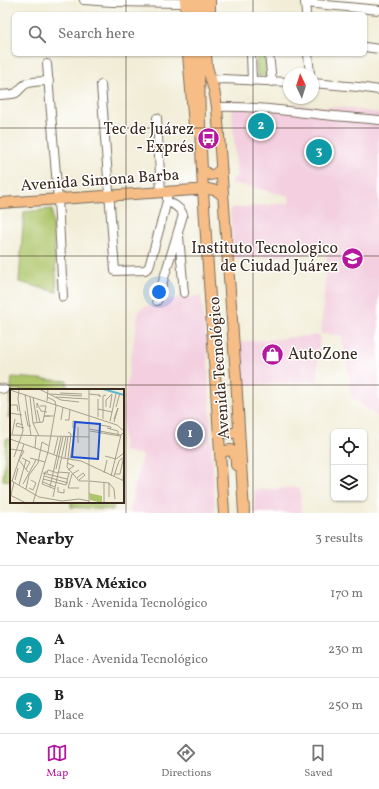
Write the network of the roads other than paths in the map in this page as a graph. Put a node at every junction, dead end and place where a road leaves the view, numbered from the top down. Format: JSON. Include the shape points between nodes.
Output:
{"nodes":[{"id":1,"x":84,"y":0,"type":"edge"},
{"id":2,"x":202,"y":0,"type":"edge"},
{"id":3,"x":210,"y":0,"type":"edge"},
{"id":4,"x":188,"y":1,"type":"edge"},
{"id":5,"x":305,"y":1,"type":"edge"},
{"id":6,"x":379,"y":10,"type":"edge"},
{"id":7,"x":186,"y":12,"type":"edge"},
{"id":8,"x":194,"y":12,"type":"edge"},
{"id":9,"x":203,"y":12,"type":"edge"},
{"id":10,"x":210,"y":12,"type":"edge"},
{"id":11,"x":306,"y":12,"type":"edge"},
{"id":12,"x":367,"y":47,"type":"edge"},
{"id":13,"x":379,"y":49,"type":"edge"},
{"id":14,"x":188,"y":56,"type":"edge"},
{"id":15,"x":199,"y":56,"type":"edge"},
{"id":16,"x":206,"y":56,"type":"edge"},
{"id":17,"x":212,"y":56,"type":"edge"},
{"id":18,"x":251,"y":56,"type":"edge"},
{"id":19,"x":270,"y":56,"type":"edge"},
{"id":20,"x":308,"y":56,"type":"edge"},
{"id":21,"x":47,"y":64,"type":"dead end"},
{"id":22,"x":203,"y":67,"type":"junction"},
{"id":23,"x":309,"y":68,"type":"edge"},
{"id":24,"x":211,"y":80,"type":"junction"},
{"id":25,"x":49,"y":81,"type":"junction"},
{"id":26,"x":252,"y":81,"type":"junction"},
{"id":27,"x":272,"y":82,"type":"junction"},
{"id":28,"x":283,"y":82,"type":"edge"},
{"id":29,"x":319,"y":84,"type":"edge"},
{"id":30,"x":101,"y":85,"type":"dead end"},
{"id":31,"x":379,"y":90,"type":"edge"},
{"id":32,"x":0,"y":95,"type":"edge"},
{"id":33,"x":217,"y":107,"type":"junction"},
{"id":34,"x":157,"y":118,"type":"dead end"},
{"id":35,"x":379,"y":120,"type":"edge"},
{"id":36,"x":221,"y":168,"type":"junction"},
{"id":37,"x":202,"y":169,"type":"junction"},
{"id":38,"x":202,"y":190,"type":"junction"},
{"id":39,"x":165,"y":195,"type":"junction"},
{"id":40,"x":110,"y":196,"type":"junction"},
{"id":41,"x":223,"y":196,"type":"junction"},
{"id":42,"x":58,"y":199,"type":"junction"},
{"id":43,"x":0,"y":203,"type":"edge"},
{"id":44,"x":179,"y":231,"type":"junction"},
{"id":45,"x":184,"y":293,"type":"dead end"},
{"id":46,"x":63,"y":297,"type":"dead end"},
{"id":47,"x":157,"y":301,"type":"dead end"},
{"id":48,"x":218,"y":420,"type":"junction"},
{"id":49,"x":239,"y":430,"type":"junction"},
{"id":50,"x":220,"y":454,"type":"junction"},
{"id":51,"x":224,"y":513,"type":"edge"},
{"id":52,"x":240,"y":513,"type":"edge"},
{"id":53,"x":244,"y":513,"type":"edge"}],
"edges":[{"from":1,"to":4,"type":"street"},
{"from":2,"to":9,"type":"main road"},
{"from":3,"to":10,"type":"main road"},
{"from":4,"to":7,"type":"main road"},
{"from":4,"to":8,"type":"main road"},
{"from":5,"to":6,"type":"street"},
{"from":5,"to":11,"type":"street"},
{"from":12,"to":13,"type":"street"},
{"from":14,"to":38,"type":"main road","via":[[197,171]]},
{"from":15,"to":22,"type":"main road","name":"Avenida Tecnológico"},
{"from":16,"to":22,"type":"main road","name":"Avenida Tecnológico"},
{"from":17,"to":24,"type":"main road"},
{"from":18,"to":26,"type":"street"},
{"from":19,"to":27,"type":"street"},
{"from":20,"to":23,"type":"street"},
{"from":21,"to":25,"type":"street"},
{"from":22,"to":24,"type":"main road","name":"Avenida Tecnológico"},
{"from":22,"to":37,"type":"main road","name":"Avenida Tecnológico","via":[[200,129]]},
{"from":24,"to":26,"type":"street"},
{"from":24,"to":33,"type":"main road","name":"Avenida Tecnológico"},
{"from":25,"to":32,"type":"street","via":[[25,84],[15,93]]},
{"from":25,"to":42,"type":"street"},
{"from":26,"to":27,"type":"street"},
{"from":27,"to":28,"type":"street"},
{"from":29,"to":31,"type":"street"},
{"from":30,"to":40,"type":"street"},
{"from":33,"to":35,"type":"street","via":[[283,110]]},
{"from":33,"to":36,"type":"main road","name":"Avenida Tecnológico"},
{"from":34,"to":39,"type":"street"},
{"from":36,"to":37,"type":"main road","via":[[213,175]]},
{"from":36,"to":41,"type":"main road","name":"Avenida Tecnológico"},
{"from":37,"to":38,"type":"main road","name":"Avenida Tecnológico"},
{"from":38,"to":39,"type":"main road","name":"Avenida Simona Barba"},
{"from":38,"to":41,"type":"main road","name":"Avenida Simona Barba","via":[[216,190]]},
{"from":38,"to":48,"type":"main road","name":"Avenida Tecnológico"},
{"from":39,"to":40,"type":"main road","name":"Avenida Simona Barba"},
{"from":39,"to":40,"type":"street","via":[[150,265],[145,270],[115,271]]},
{"from":39,"to":44,"type":"street","via":[[182,212]]},
{"from":40,"to":42,"type":"main road","name":"Avenida Simona Barba"},
{"from":41,"to":49,"type":"main road","name":"Avenida Tecnológico"},
{"from":42,"to":43,"type":"main road","name":"Avenida Simona Barba"},
{"from":42,"to":46,"type":"street"},
{"from":44,"to":45,"type":"street"},
{"from":44,"to":47,"type":"street"},
{"from":48,"to":49,"type":"main road","via":[[225,432]]},
{"from":48,"to":50,"type":"main road","name":"Avenida Tecnológico"},
{"from":49,"to":53,"type":"main road","name":"Avenida Tecnológico"},
{"from":50,"to":51,"type":"main road","name":"Avenida Tecnológico"},
{"from":50,"to":52,"type":"main road","via":[[231,450],[236,458]]}]}
